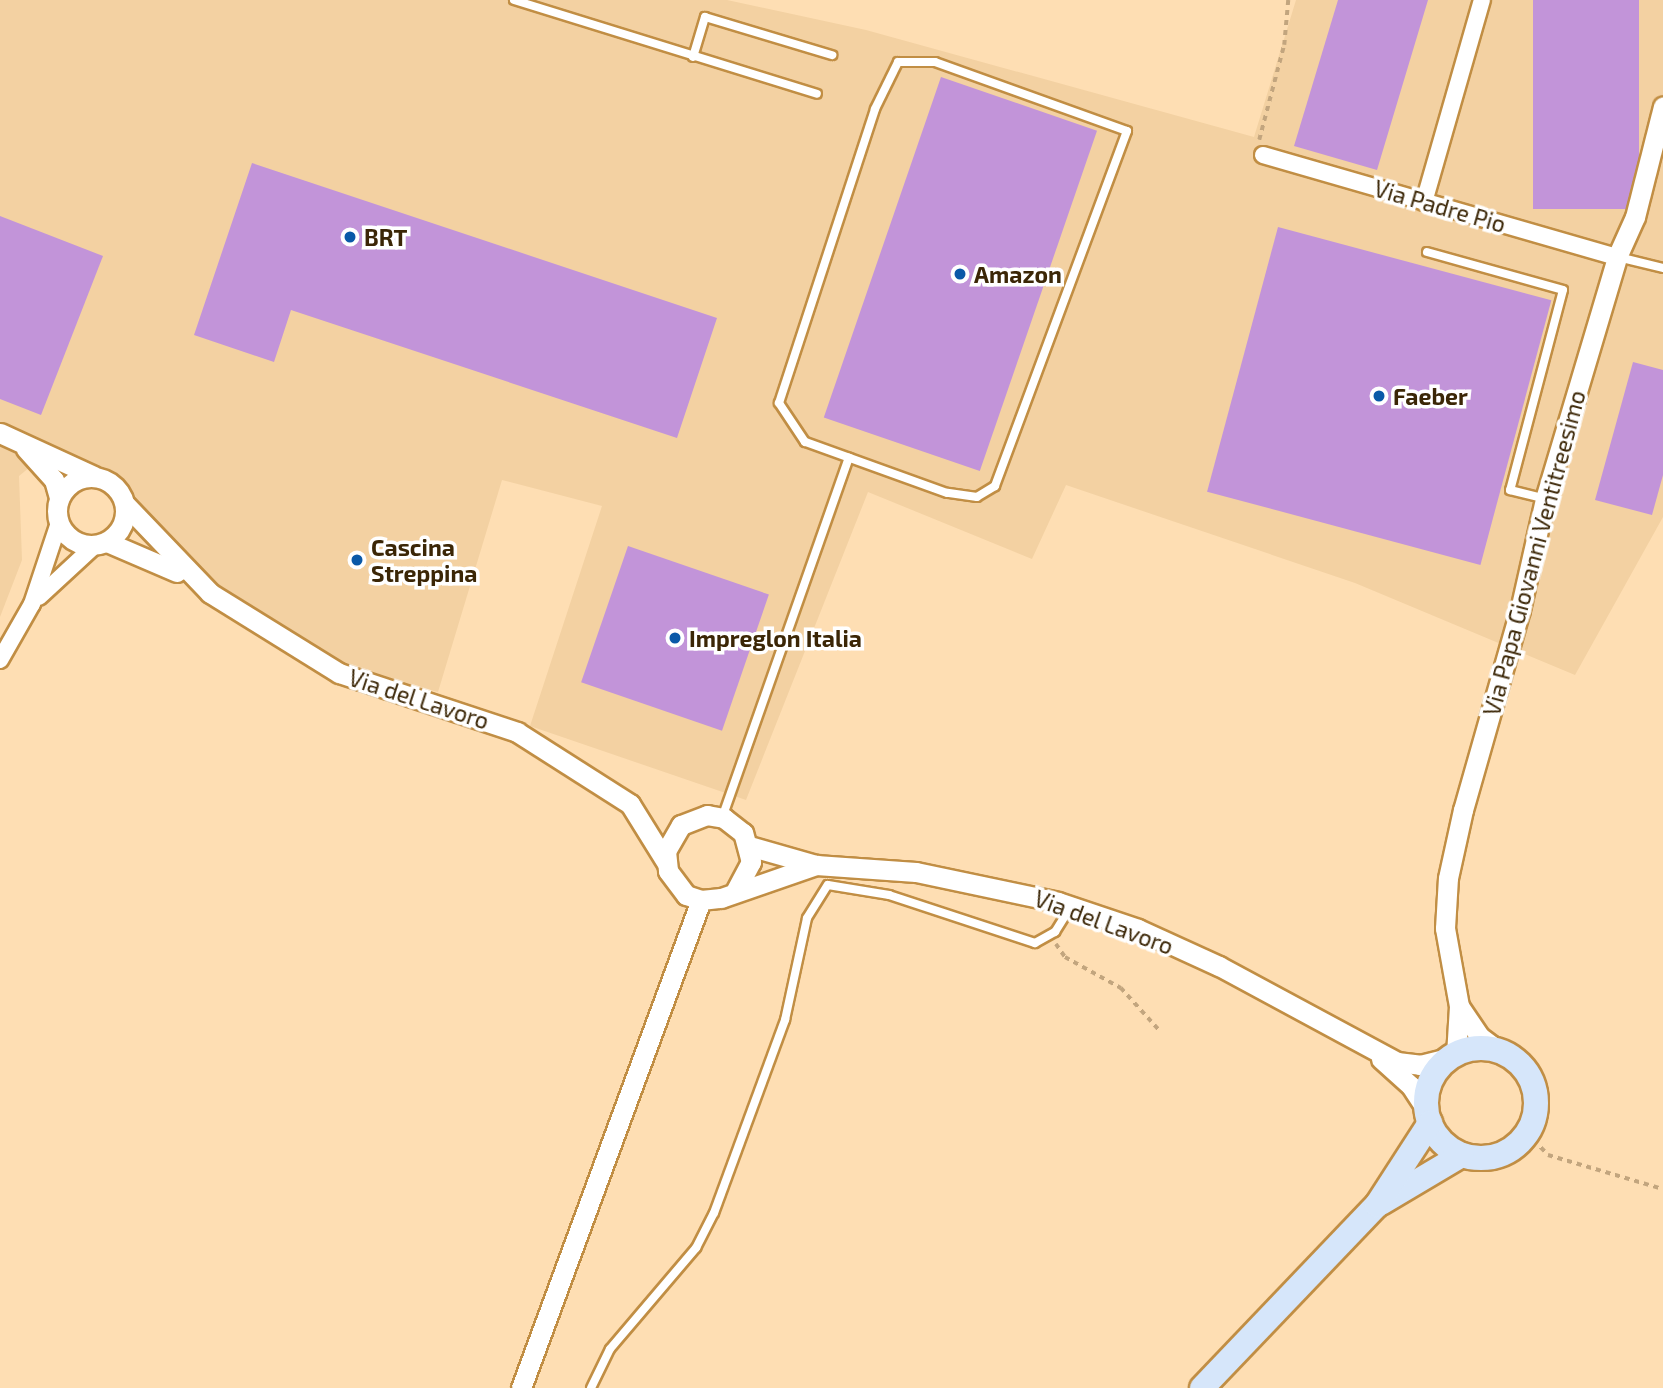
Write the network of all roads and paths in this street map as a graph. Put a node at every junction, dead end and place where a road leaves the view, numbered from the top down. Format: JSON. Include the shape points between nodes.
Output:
{"nodes":[{"id":1,"x":513,"y":0,"type":"edge"},
{"id":2,"x":1288,"y":0,"type":"edge"},
{"id":3,"x":1482,"y":0,"type":"edge"},
{"id":4,"x":832,"y":55,"type":"dead end"},
{"id":5,"x":693,"y":57,"type":"junction"},
{"id":6,"x":817,"y":94,"type":"dead end"},
{"id":7,"x":1663,"y":106,"type":"edge"},
{"id":8,"x":1263,"y":155,"type":"joint"},
{"id":9,"x":1424,"y":202,"type":"junction"},
{"id":10,"x":1427,"y":252,"type":"dead end"},
{"id":11,"x":1616,"y":257,"type":"junction"},
{"id":12,"x":1663,"y":268,"type":"edge"},
{"id":13,"x":0,"y":433,"type":"edge"},
{"id":14,"x":20,"y":443,"type":"junction"},
{"id":15,"x":849,"y":458,"type":"junction"},
{"id":16,"x":96,"y":477,"type":"junction"},
{"id":17,"x":59,"y":498,"type":"junction"},
{"id":18,"x":1545,"y":499,"type":"junction"},
{"id":19,"x":125,"y":504,"type":"junction"},
{"id":20,"x":59,"y":523,"type":"junction"},
{"id":21,"x":100,"y":544,"type":"junction"},
{"id":22,"x":197,"y":583,"type":"junction"},
{"id":23,"x":32,"y":604,"type":"junction"},
{"id":24,"x":0,"y":660,"type":"edge"},
{"id":25,"x":640,"y":815,"type":"junction"},
{"id":26,"x":722,"y":818,"type":"junction"},
{"id":27,"x":681,"y":825,"type":"junction"},
{"id":28,"x":749,"y":846,"type":"junction"},
{"id":29,"x":666,"y":862,"type":"junction"},
{"id":30,"x":820,"y":865,"type":"junction"},
{"id":31,"x":828,"y":886,"type":"junction"},
{"id":32,"x":736,"y":890,"type":"junction"},
{"id":33,"x":701,"y":900,"type":"junction"},
{"id":34,"x":1071,"y":906,"type":"junction"},
{"id":35,"x":1055,"y":932,"type":"junction"},
{"id":36,"x":1459,"y":1006,"type":"junction"},
{"id":37,"x":1160,"y":1031,"type":"dead end"},
{"id":38,"x":1369,"y":1050,"type":"junction"},
{"id":39,"x":1500,"y":1052,"type":"junction"},
{"id":40,"x":1454,"y":1056,"type":"junction"},
{"id":41,"x":1428,"y":1117,"type":"junction"},
{"id":42,"x":1527,"y":1133,"type":"junction"},
{"id":43,"x":1462,"y":1155,"type":"junction"},
{"id":44,"x":1663,"y":1189,"type":"edge"},
{"id":45,"x":1377,"y":1205,"type":"junction"},
{"id":46,"x":521,"y":1388,"type":"edge"},
{"id":47,"x":591,"y":1388,"type":"edge"},
{"id":48,"x":1202,"y":1388,"type":"edge"}],
"edges":[{"from":1,"to":5,"type":"lane"},
{"from":2,"to":8,"type":"path","via":[[1284,45],[1259,136]]},
{"from":3,"to":9,"type":"street"},
{"from":4,"to":5,"type":"lane","via":[[705,17]]},
{"from":5,"to":6,"type":"lane"},
{"from":7,"to":11,"type":"street","name":"Via Papa Giovanni Ventitreesimo","via":[[1635,217]]},
{"from":8,"to":9,"type":"street","name":"Via Padre Pio"},
{"from":9,"to":11,"type":"street","name":"Via Padre Pio"},
{"from":10,"to":18,"type":"lane","via":[[1563,290],[1510,490]]},
{"from":11,"to":12,"type":"lane"},
{"from":11,"to":18,"type":"street","name":"Via Papa Giovanni Ventitreesimo"},
{"from":13,"to":14,"type":"street","name":"Via del Lavoro"},
{"from":14,"to":16,"type":"street","name":"Via del Lavoro"},
{"from":14,"to":17,"type":"street","name":"Via del Lavoro","via":[[38,459]]},
{"from":15,"to":15,"type":"lane","via":[[805,442],[779,402],[875,109],[898,62],[935,62],[1127,131],[995,486],[977,497],[947,493]]},
{"from":15,"to":26,"type":"lane"},
{"from":16,"to":17,"type":"street","via":[[78,479]]},
{"from":16,"to":19,"type":"street","name":"Via del Lavoro","via":[[115,486]]},
{"from":17,"to":20,"type":"street","name":"Via del Lavoro"},
{"from":18,"to":36,"type":"street","name":"Via Papa Giovanni Ventitreesimo","via":[[1448,878],[1445,928]]},
{"from":19,"to":21,"type":"street","via":[[122,526]]},
{"from":19,"to":22,"type":"street","name":"Via del Lavoro"},
{"from":20,"to":21,"type":"street","name":"Via del Lavoro","via":[[73,540]]},
{"from":20,"to":23,"type":"street"},
{"from":21,"to":22,"type":"street","name":"Via del Lavoro"},
{"from":21,"to":23,"type":"street"},
{"from":22,"to":25,"type":"street","name":"Via del Lavoro","via":[[339,673],[517,732]]},
{"from":23,"to":24,"type":"street"},
{"from":25,"to":27,"type":"street","name":"Via del Lavoro"},
{"from":25,"to":29,"type":"street","name":"Via del Lavoro"},
{"from":26,"to":27,"type":"street","name":"Via del Lavoro","via":[[707,815]]},
{"from":26,"to":28,"type":"street","via":[[736,825]]},
{"from":27,"to":29,"type":"street","via":[[671,837]]},
{"from":28,"to":30,"type":"street","name":"Via del Lavoro"},
{"from":28,"to":32,"type":"street","via":[[748,870]]},
{"from":29,"to":33,"type":"street","name":"Via del Lavoro","via":[[675,884]]},
{"from":30,"to":31,"type":"lane"},
{"from":30,"to":32,"type":"street","name":"Via del Lavoro"},
{"from":30,"to":34,"type":"street","name":"Via del Lavoro","via":[[916,872]]},
{"from":31,"to":35,"type":"lane","via":[[889,895],[1025,942],[1048,939]]},
{"from":31,"to":47,"type":"lane","via":[[807,918],[785,1020],[714,1213],[696,1248],[610,1349]]},
{"from":32,"to":33,"type":"street","name":"Via del Lavoro"},
{"from":33,"to":46,"type":"street"},
{"from":34,"to":35,"type":"lane"},
{"from":34,"to":38,"type":"street","name":"Via del Lavoro","via":[[1219,966]]},
{"from":35,"to":37,"type":"path","via":[[1065,957],[1121,988]]},
{"from":36,"to":39,"type":"street","name":"Via Papa Giovanni Ventitreesimo","via":[[1479,1036]]},
{"from":36,"to":40,"type":"street","name":"Via Papa Giovanni Ventitreesimo"},
{"from":38,"to":40,"type":"street","name":"Via del Lavoro","via":[[1410,1065]]},
{"from":38,"to":41,"type":"street","name":"Via del Lavoro","via":[[1411,1086]]},
{"from":39,"to":40,"type":"main road","via":[[1475,1049]]},
{"from":39,"to":42,"type":"main road","via":[[1531,1081],[1535,1113]]},
{"from":40,"to":41,"type":"main road","via":[[1434,1075]]},
{"from":41,"to":43,"type":"main road","via":[[1446,1145]]},
{"from":41,"to":45,"type":"main road"},
{"from":42,"to":43,"type":"main road","via":[[1502,1154]]},
{"from":42,"to":44,"type":"path","via":[[1548,1156]]},
{"from":43,"to":45,"type":"main road"},
{"from":45,"to":48,"type":"main road"}]}
